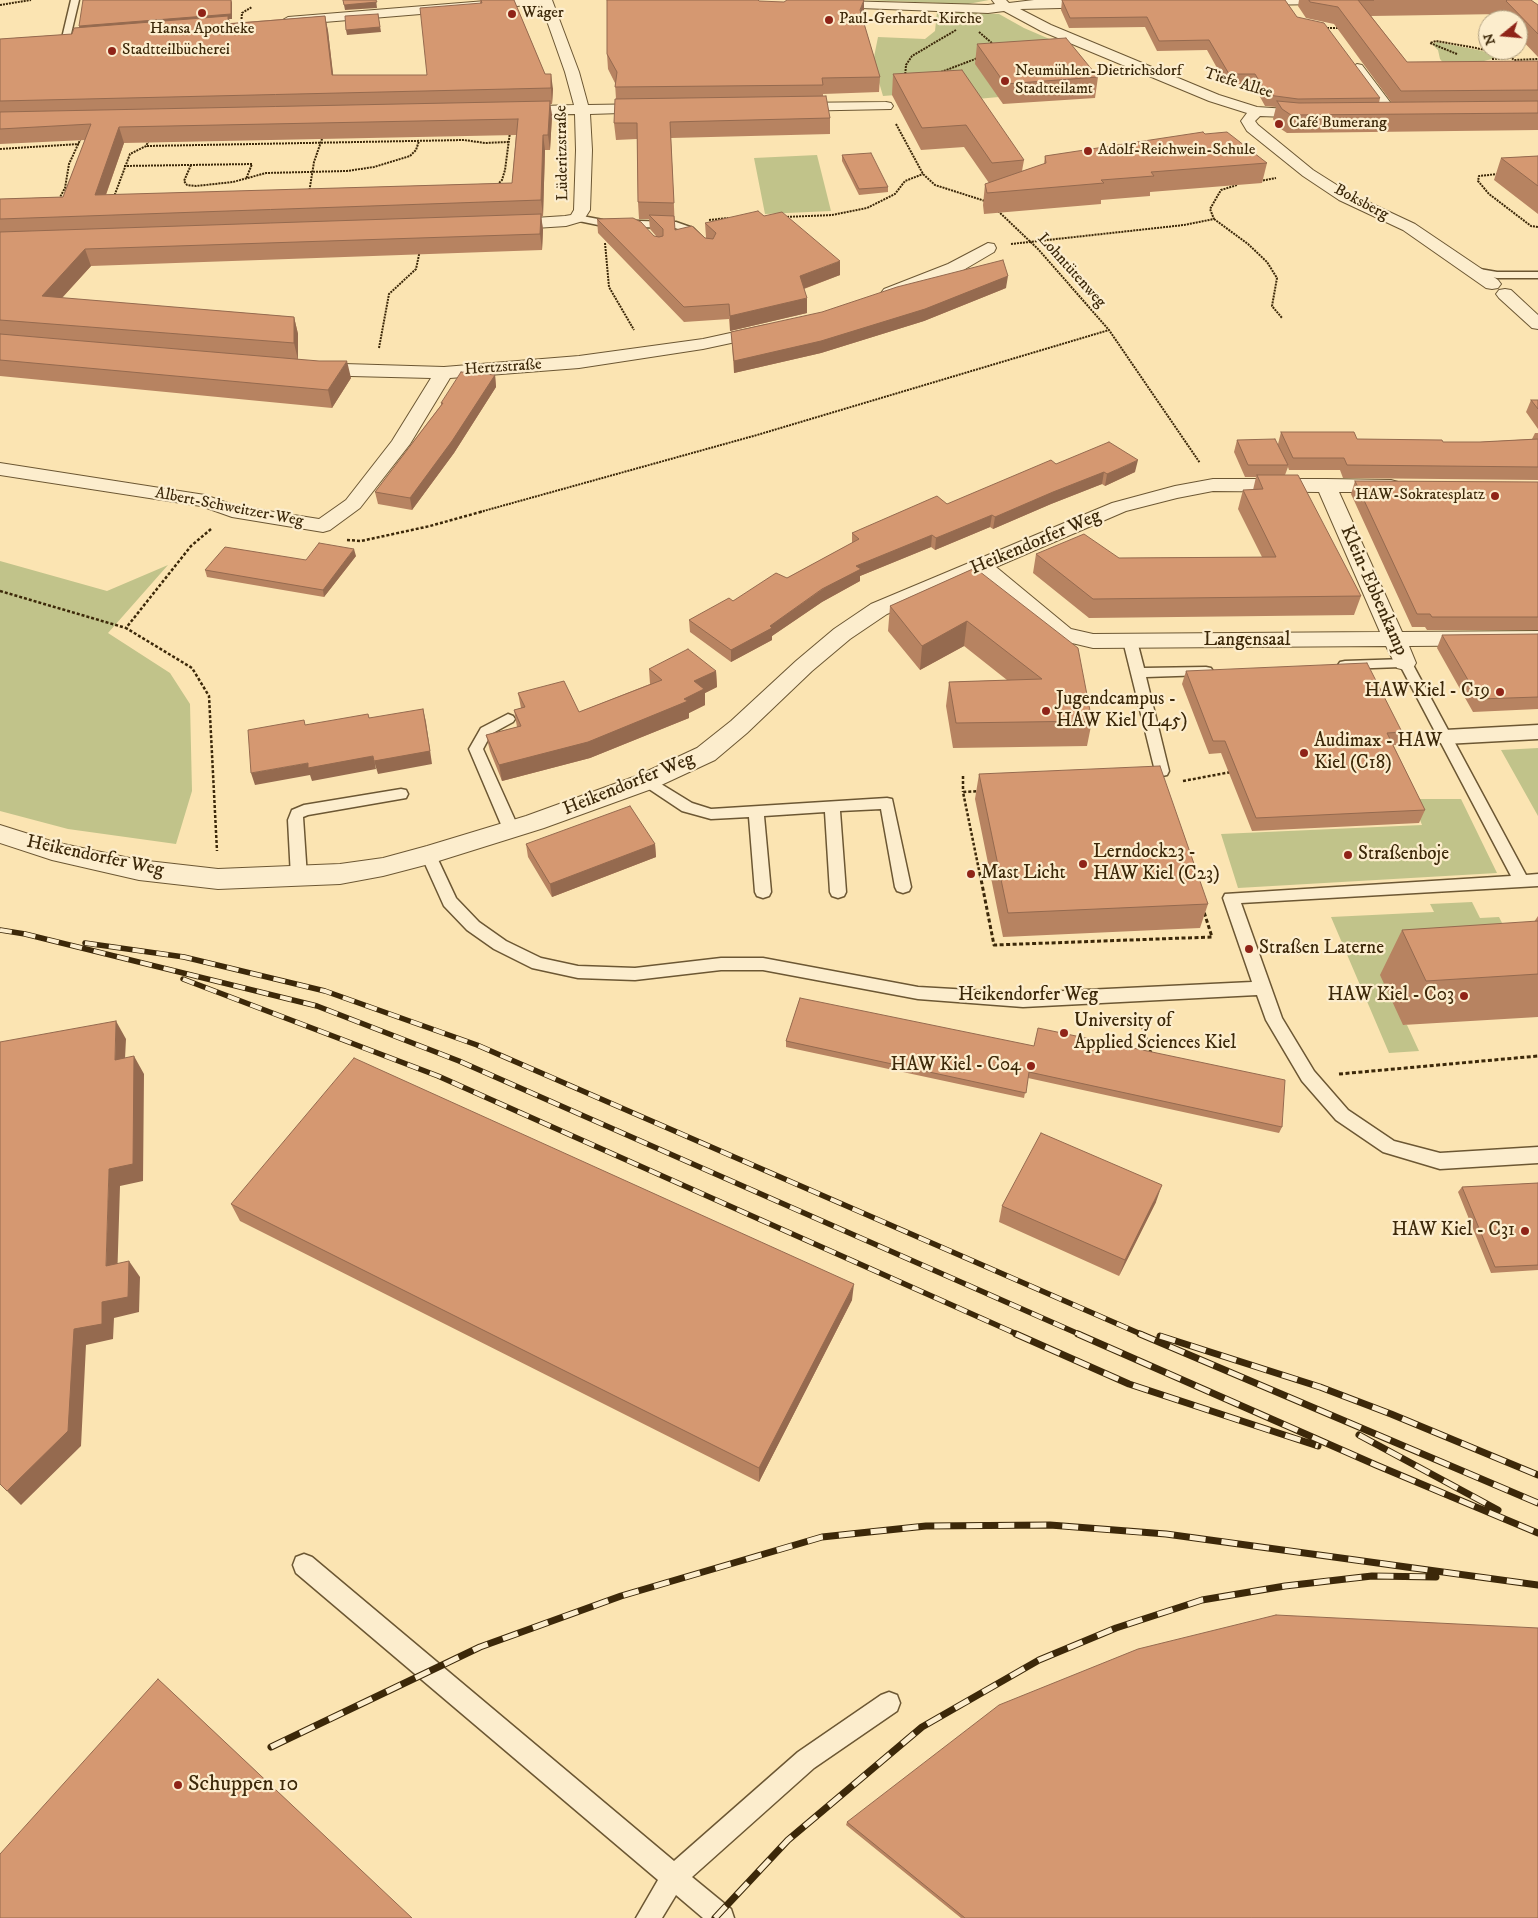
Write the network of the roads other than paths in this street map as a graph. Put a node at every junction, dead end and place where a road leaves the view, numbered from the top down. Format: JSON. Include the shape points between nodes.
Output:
{"nodes":[{"id":1,"x":75,"y":0,"type":"edge"},
{"id":2,"x":546,"y":0,"type":"edge"},
{"id":3,"x":810,"y":0,"type":"edge"},
{"id":4,"x":1326,"y":0,"type":"edge"},
{"id":5,"x":1237,"y":1,"type":"edge"},
{"id":6,"x":1285,"y":1,"type":"edge"},
{"id":7,"x":1113,"y":3,"type":"edge"},
{"id":8,"x":1002,"y":4,"type":"edge"},
{"id":9,"x":1295,"y":16,"type":"edge"},
{"id":10,"x":241,"y":25,"type":"edge"},
{"id":11,"x":66,"y":38,"type":"edge"},
{"id":12,"x":1349,"y":58,"type":"edge"},
{"id":13,"x":886,"y":106,"type":"road end"},
{"id":14,"x":778,"y":107,"type":"edge"},
{"id":15,"x":670,"y":108,"type":"edge"},
{"id":16,"x":582,"y":109,"type":"junction"},
{"id":17,"x":1256,"y":111,"type":"junction"},
{"id":18,"x":494,"y":112,"type":"edge"},
{"id":19,"x":1388,"y":112,"type":"edge"},
{"id":20,"x":1322,"y":114,"type":"edge"},
{"id":21,"x":577,"y":218,"type":"junction"},
{"id":22,"x":631,"y":224,"type":"junction"},
{"id":23,"x":484,"y":225,"type":"edge"},
{"id":24,"x":646,"y":234,"type":"edge"},
{"id":25,"x":988,"y":248,"type":"road end"},
{"id":26,"x":710,"y":249,"type":"edge"},
{"id":27,"x":1474,"y":271,"type":"junction"},
{"id":28,"x":1538,"y":275,"type":"edge"},
{"id":29,"x":876,"y":298,"type":"edge"},
{"id":30,"x":1538,"y":324,"type":"edge"},
{"id":31,"x":782,"y":326,"type":"edge"},
{"id":32,"x":293,"y":368,"type":"edge"},
{"id":33,"x":444,"y":372,"type":"junction"},
{"id":34,"x":0,"y":469,"type":"edge"},
{"id":35,"x":1326,"y":485,"type":"junction"},
{"id":36,"x":1415,"y":486,"type":"edge"},
{"id":37,"x":982,"y":566,"type":"junction"},
{"id":38,"x":1538,"y":638,"type":"edge"},
{"id":39,"x":1130,"y":641,"type":"junction"},
{"id":40,"x":1395,"y":641,"type":"junction"},
{"id":41,"x":1405,"y":662,"type":"junction"},
{"id":42,"x":1334,"y":666,"type":"edge"},
{"id":43,"x":1217,"y":670,"type":"edge"},
{"id":44,"x":1138,"y":673,"type":"junction"},
{"id":45,"x":508,"y":719,"type":"dead end"},
{"id":46,"x":1538,"y":732,"type":"edge"},
{"id":47,"x":1445,"y":737,"type":"junction"},
{"id":48,"x":1162,"y":771,"type":"edge"},
{"id":49,"x":648,"y":781,"type":"junction"},
{"id":50,"x":401,"y":794,"type":"dead end"},
{"id":51,"x":832,"y":806,"type":"junction"},
{"id":52,"x":756,"y":812,"type":"junction"},
{"id":53,"x":511,"y":829,"type":"junction"},
{"id":54,"x":0,"y":834,"type":"edge"},
{"id":55,"x":429,"y":855,"type":"junction"},
{"id":56,"x":299,"y":877,"type":"junction"},
{"id":57,"x":1538,"y":880,"type":"edge"},
{"id":58,"x":1521,"y":881,"type":"junction"},
{"id":59,"x":903,"y":887,"type":"dead end"},
{"id":60,"x":763,"y":892,"type":"dead end"},
{"id":61,"x":838,"y":892,"type":"dead end"},
{"id":62,"x":1263,"y":988,"type":"junction"},
{"id":63,"x":1538,"y":1155,"type":"edge"},
{"id":64,"x":304,"y":1565,"type":"dead end"},
{"id":65,"x":889,"y":1703,"type":"dead end"},
{"id":66,"x":674,"y":1878,"type":"junction"},
{"id":67,"x":648,"y":1918,"type":"edge"},
{"id":68,"x":722,"y":1918,"type":"edge"}],
"edges":[{"from":1,"to":11,"type":"lane"},
{"from":2,"to":10,"type":"street"},
{"from":2,"to":16,"type":"street","name":"Lüderitzstraße"},
{"from":3,"to":8,"type":"street","via":[[974,8]]},
{"from":4,"to":6,"type":"street"},
{"from":5,"to":6,"type":"street"},
{"from":6,"to":9,"type":"street"},
{"from":7,"to":8,"type":"street"},
{"from":8,"to":17,"type":"street","name":"Tiefe Allee","via":[[1054,32],[1214,98]]},
{"from":12,"to":19,"type":"street"},
{"from":13,"to":14,"type":"street"},
{"from":15,"to":16,"type":"street"},
{"from":16,"to":18,"type":"street"},
{"from":16,"to":21,"type":"street","name":"Lüderitzstraße","via":[[582,210]]},
{"from":17,"to":20,"type":"street","name":"Tiefe Allee"},
{"from":17,"to":27,"type":"street","name":"Boksberg","via":[[1248,121],[1252,128],[1308,173],[1346,197],[1409,228]]},
{"from":21,"to":22,"type":"lane"},
{"from":21,"to":23,"type":"street","via":[[554,223]]},
{"from":22,"to":24,"type":"lane"},
{"from":22,"to":26,"type":"lane","via":[[676,225],[690,230]]},
{"from":25,"to":29,"type":"street","via":[[954,268]]},
{"from":27,"to":28,"type":"lane"},
{"from":27,"to":30,"type":"street","name":"Boksberg"},
{"from":31,"to":33,"type":"street","name":"Hertzstraße","via":[[647,354]]},
{"from":32,"to":33,"type":"street","name":"Hertzstraße"},
{"from":33,"to":34,"type":"street","name":"Albert-Schweitzer-Weg","via":[[400,444],[353,504],[324,526],[232,511],[205,501]]},
{"from":35,"to":36,"type":"street","name":"Heikendorfer Weg"},
{"from":35,"to":37,"type":"street","name":"Heikendorfer Weg","via":[[1213,485],[1175,492],[1119,507]]},
{"from":35,"to":40,"type":"street","name":"Klein-Ebbenkamp"},
{"from":37,"to":39,"type":"street","name":"Langensaal","via":[[1063,634],[1093,641]]},
{"from":37,"to":49,"type":"street","name":"Heikendorfer Weg","via":[[879,610],[842,634],[706,754]]},
{"from":38,"to":40,"type":"street","name":"Langensaal"},
{"from":39,"to":40,"type":"street","name":"Langensaal"},
{"from":39,"to":44,"type":"lane"},
{"from":40,"to":41,"type":"street","name":"Klein-Ebbenkamp"},
{"from":41,"to":42,"type":"lane"},
{"from":41,"to":47,"type":"lane","name":"Klein-Ebbenkamp"},
{"from":43,"to":44,"type":"lane"},
{"from":44,"to":48,"type":"lane"},
{"from":45,"to":53,"type":"lane","via":[[486,731],[476,750]]},
{"from":46,"to":47,"type":"street"},
{"from":47,"to":58,"type":"lane","name":"Klein-Ebbenkamp"},
{"from":49,"to":52,"type":"lane","via":[[687,807],[711,814]]},
{"from":49,"to":53,"type":"street","name":"Heikendorfer Weg"},
{"from":50,"to":56,"type":"lane","via":[[304,810],[297,814]]},
{"from":51,"to":52,"type":"lane"},
{"from":51,"to":59,"type":"lane","via":[[887,803]]},
{"from":51,"to":61,"type":"lane"},
{"from":52,"to":60,"type":"lane"},
{"from":53,"to":55,"type":"street","name":"Heikendorfer Weg"},
{"from":54,"to":56,"type":"street","name":"Heikendorfer Weg","via":[[52,851],[139,870],[218,879]]},
{"from":55,"to":56,"type":"street","name":"Heikendorfer Weg","via":[[340,874]]},
{"from":55,"to":62,"type":"lane","name":"Heikendorfer Weg","via":[[450,902],[473,926],[500,945],[538,964],[570,970],[636,974],[721,964],[763,964],[947,996],[1023,1000]]},
{"from":57,"to":58,"type":"lane"},
{"from":58,"to":62,"type":"lane","via":[[1231,898]]},
{"from":62,"to":63,"type":"lane","via":[[1274,1020],[1308,1076],[1342,1115],[1389,1147],[1440,1161]]},
{"from":64,"to":66,"type":"lane"},
{"from":65,"to":66,"type":"lane","via":[[806,1760]]},
{"from":66,"to":67,"type":"lane"},
{"from":66,"to":68,"type":"lane"}]}
